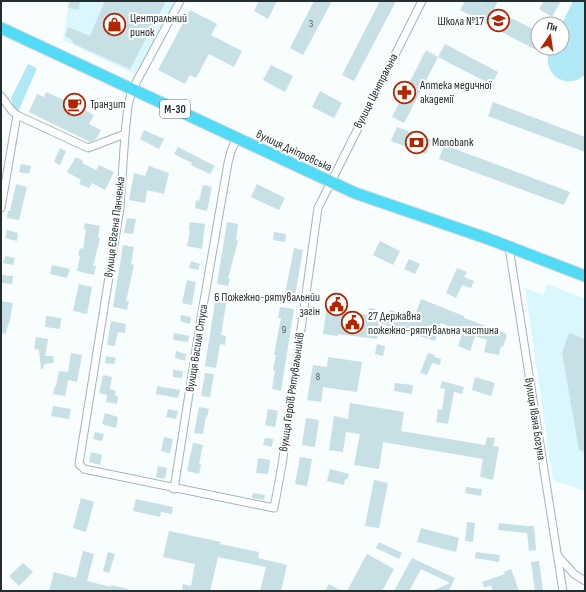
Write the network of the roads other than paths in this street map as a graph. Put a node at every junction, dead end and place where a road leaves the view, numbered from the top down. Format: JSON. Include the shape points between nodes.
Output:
{"nodes":[{"id":1,"x":180,"y":1,"type":"edge"},
{"id":2,"x":422,"y":1,"type":"edge"},
{"id":3,"x":1,"y":28,"type":"edge"},
{"id":4,"x":132,"y":90,"type":"junction"},
{"id":5,"x":1,"y":96,"type":"edge"},
{"id":6,"x":16,"y":115,"type":"junction"},
{"id":7,"x":125,"y":134,"type":"junction"},
{"id":8,"x":237,"y":138,"type":"junction"},
{"id":9,"x":330,"y":182,"type":"junction"},
{"id":10,"x":1,"y":208,"type":"edge"},
{"id":11,"x":509,"y":247,"type":"junction"},
{"id":12,"x":585,"y":276,"type":"edge"},
{"id":13,"x":174,"y":489,"type":"junction"},
{"id":14,"x":557,"y":555,"type":"junction"},
{"id":15,"x":574,"y":574,"type":"junction"},
{"id":16,"x":562,"y":581,"type":"junction"},
{"id":17,"x":585,"y":581,"type":"edge"},
{"id":18,"x":563,"y":591,"type":"edge"}],
"edges":[{"from":1,"to":4,"type":"street","name":"вулиця Євгена Панченка"},
{"from":2,"to":9,"type":"street","name":"вулиця Центральна"},
{"from":3,"to":4,"type":"highway","name":"вулиця Дніпровська","number":"М-30"},
{"from":4,"to":7,"type":"street","name":"вулиця Євгена Панченка"},
{"from":4,"to":8,"type":"highway","name":"вулиця Дніпровська","number":"М-30"},
{"from":5,"to":6,"type":"street"},
{"from":6,"to":7,"type":"street","via":[[88,148]]},
{"from":6,"to":10,"type":"street"},
{"from":7,"to":13,"type":"street","name":"вулиця Євгена Панченка","via":[[120,208],[79,464],[84,469]]},
{"from":8,"to":9,"type":"highway","name":"вулиця Дніпровська","number":"М-30"},
{"from":8,"to":13,"type":"street","name":"вулиця Василя Стуса","via":[[231,151],[225,178]]},
{"from":9,"to":11,"type":"highway","name":"вулиця Дніпровська","number":"М-30"},
{"from":9,"to":13,"type":"street","name":"вулиця Героїв Рятувальників","via":[[318,208],[274,508]]},
{"from":11,"to":12,"type":"highway","name":"вулиця Дніпровська","number":"М-30"},
{"from":11,"to":14,"type":"street","name":"вулиця Івана Богуна"},
{"from":14,"to":15,"type":"street"},
{"from":14,"to":16,"type":"street","name":"вулиця Івана Богуна"},
{"from":15,"to":16,"type":"street"},
{"from":15,"to":17,"type":"street"},
{"from":16,"to":18,"type":"street","name":"вулиця Івана Богуна"}]}
